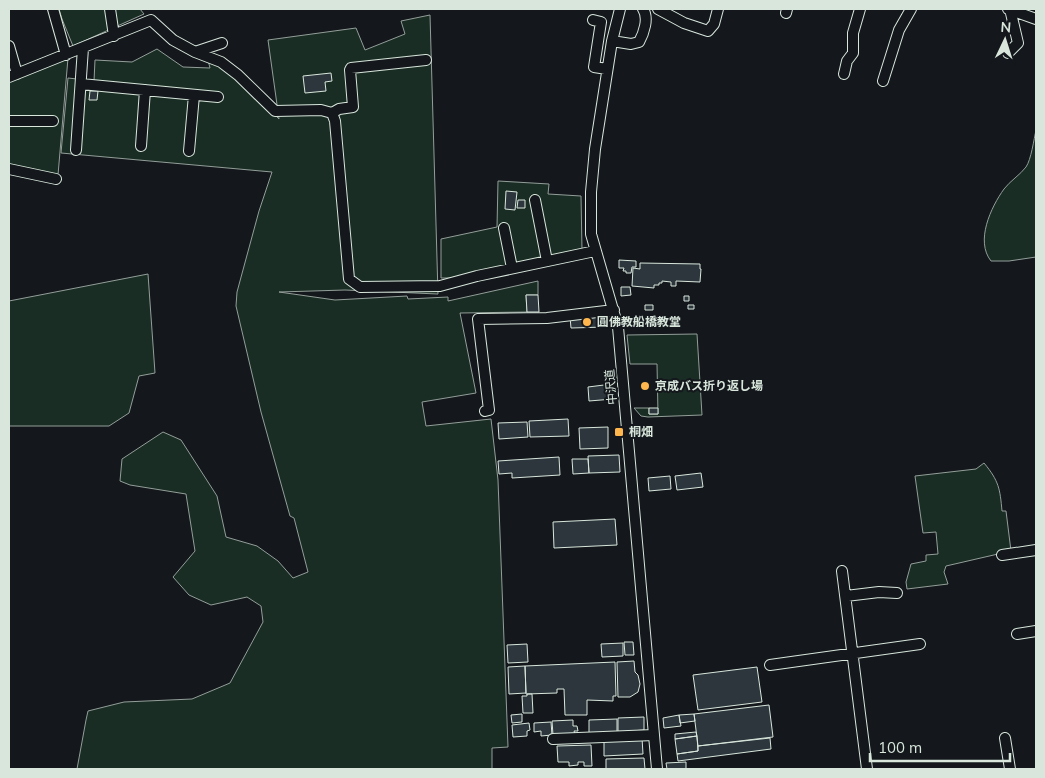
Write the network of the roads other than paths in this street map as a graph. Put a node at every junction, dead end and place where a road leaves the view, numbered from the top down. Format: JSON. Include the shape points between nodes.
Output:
{"nodes":[{"id":1,"x":53,"y":9,"type":"edge"},
{"id":2,"x":110,"y":9,"type":"edge"},
{"id":3,"x":620,"y":9,"type":"edge"},
{"id":4,"x":643,"y":9,"type":"edge"},
{"id":5,"x":658,"y":9,"type":"edge"},
{"id":6,"x":718,"y":9,"type":"edge"},
{"id":7,"x":860,"y":9,"type":"edge"},
{"id":8,"x":911,"y":9,"type":"edge"},
{"id":9,"x":1009,"y":9,"type":"edge"},
{"id":10,"x":1027,"y":12,"type":"edge"},
{"id":11,"x":1036,"y":18,"type":"edge"},
{"id":12,"x":593,"y":20,"type":"dead end"},
{"id":13,"x":114,"y":36,"type":"junction"},
{"id":14,"x":612,"y":42,"type":"junction"},
{"id":15,"x":222,"y":43,"type":"dead end"},
{"id":16,"x":9,"y":46,"type":"edge"},
{"id":17,"x":83,"y":48,"type":"junction"},
{"id":18,"x":195,"y":52,"type":"junction"},
{"id":19,"x":1008,"y":52,"type":"dead end"},
{"id":20,"x":66,"y":55,"type":"junction"},
{"id":21,"x":426,"y":60,"type":"dead end"},
{"id":22,"x":607,"y":69,"type":"junction"},
{"id":23,"x":844,"y":74,"type":"dead end"},
{"id":24,"x":13,"y":76,"type":"edge"},
{"id":25,"x":883,"y":81,"type":"dead end"},
{"id":26,"x":81,"y":84,"type":"junction"},
{"id":27,"x":145,"y":90,"type":"junction"},
{"id":28,"x":194,"y":95,"type":"junction"},
{"id":29,"x":218,"y":97,"type":"dead end"},
{"id":30,"x":332,"y":113,"type":"junction"},
{"id":31,"x":9,"y":121,"type":"edge"},
{"id":32,"x":53,"y":121,"type":"dead end"},
{"id":33,"x":141,"y":146,"type":"dead end"},
{"id":34,"x":76,"y":150,"type":"dead end"},
{"id":35,"x":189,"y":151,"type":"dead end"},
{"id":36,"x":9,"y":169,"type":"edge"},
{"id":37,"x":56,"y":179,"type":"dead end"},
{"id":38,"x":535,"y":200,"type":"dead end"},
{"id":39,"x":504,"y":228,"type":"dead end"},
{"id":40,"x":594,"y":251,"type":"junction"},
{"id":41,"x":547,"y":261,"type":"junction"},
{"id":42,"x":512,"y":268,"type":"junction"},
{"id":43,"x":614,"y":310,"type":"junction"},
{"id":44,"x":485,"y":411,"type":"dead end"},
{"id":45,"x":1036,"y":550,"type":"edge"},
{"id":46,"x":1002,"y":555,"type":"dead end"},
{"id":47,"x":842,"y":571,"type":"dead end"},
{"id":48,"x":897,"y":592,"type":"dead end"},
{"id":49,"x":846,"y":596,"type":"junction"},
{"id":50,"x":1036,"y":631,"type":"edge"},
{"id":51,"x":1017,"y":634,"type":"dead end"},
{"id":52,"x":920,"y":644,"type":"dead end"},
{"id":53,"x":853,"y":654,"type":"junction"},
{"id":54,"x":770,"y":665,"type":"dead end"},
{"id":55,"x":654,"y":735,"type":"junction"},
{"id":56,"x":1005,"y":738,"type":"dead end"},
{"id":57,"x":553,"y":739,"type":"dead end"},
{"id":58,"x":657,"y":769,"type":"edge"},
{"id":59,"x":867,"y":769,"type":"edge"},
{"id":60,"x":1010,"y":769,"type":"edge"}],
"edges":[{"from":1,"to":20,"type":"street"},
{"from":2,"to":13,"type":"street"},
{"from":3,"to":14,"type":"street","name":"中沢道"},
{"from":4,"to":14,"type":"street","via":[[646,16],[639,42]]},
{"from":5,"to":6,"type":"street","via":[[708,31],[714,24]]},
{"from":7,"to":23,"type":"street","via":[[853,33],[853,53]]},
{"from":8,"to":25,"type":"street","via":[[899,30]]},
{"from":9,"to":10,"type":"street"},
{"from":9,"to":19,"type":"street","via":[[1018,42]]},
{"from":10,"to":11,"type":"street"},
{"from":12,"to":22,"type":"street","via":[[601,22],[594,67]]},
{"from":13,"to":17,"type":"street"},
{"from":13,"to":18,"type":"street","via":[[151,20],[173,40]]},
{"from":14,"to":22,"type":"street","name":"中沢道"},
{"from":15,"to":18,"type":"street"},
{"from":16,"to":24,"type":"street"},
{"from":17,"to":20,"type":"street"},
{"from":17,"to":26,"type":"street"},
{"from":18,"to":30,"type":"street","via":[[221,62],[275,111],[321,110]]},
{"from":20,"to":24,"type":"street"},
{"from":21,"to":30,"type":"street","via":[[351,68],[353,108]]},
{"from":22,"to":40,"type":"street","name":"中沢道","via":[[591,192],[590,234]]},
{"from":26,"to":27,"type":"street"},
{"from":26,"to":34,"type":"street"},
{"from":27,"to":28,"type":"street"},
{"from":27,"to":33,"type":"street"},
{"from":28,"to":29,"type":"street"},
{"from":28,"to":35,"type":"street"},
{"from":30,"to":42,"type":"street","via":[[349,279],[360,287],[440,286]]},
{"from":31,"to":32,"type":"street"},
{"from":36,"to":37,"type":"street"},
{"from":38,"to":41,"type":"street"},
{"from":39,"to":42,"type":"street"},
{"from":40,"to":41,"type":"street"},
{"from":40,"to":43,"type":"street","name":"中沢道"},
{"from":41,"to":42,"type":"street"},
{"from":43,"to":44,"type":"street","via":[[547,318],[478,319],[489,410]]},
{"from":43,"to":55,"type":"street","name":"中沢道"},
{"from":45,"to":46,"type":"street"},
{"from":47,"to":49,"type":"street"},
{"from":48,"to":49,"type":"street"},
{"from":49,"to":53,"type":"street"},
{"from":50,"to":51,"type":"street"},
{"from":52,"to":53,"type":"street"},
{"from":53,"to":54,"type":"street"},
{"from":53,"to":59,"type":"street"},
{"from":55,"to":57,"type":"street"},
{"from":55,"to":58,"type":"street","name":"中沢道"},
{"from":56,"to":60,"type":"street"}]}
